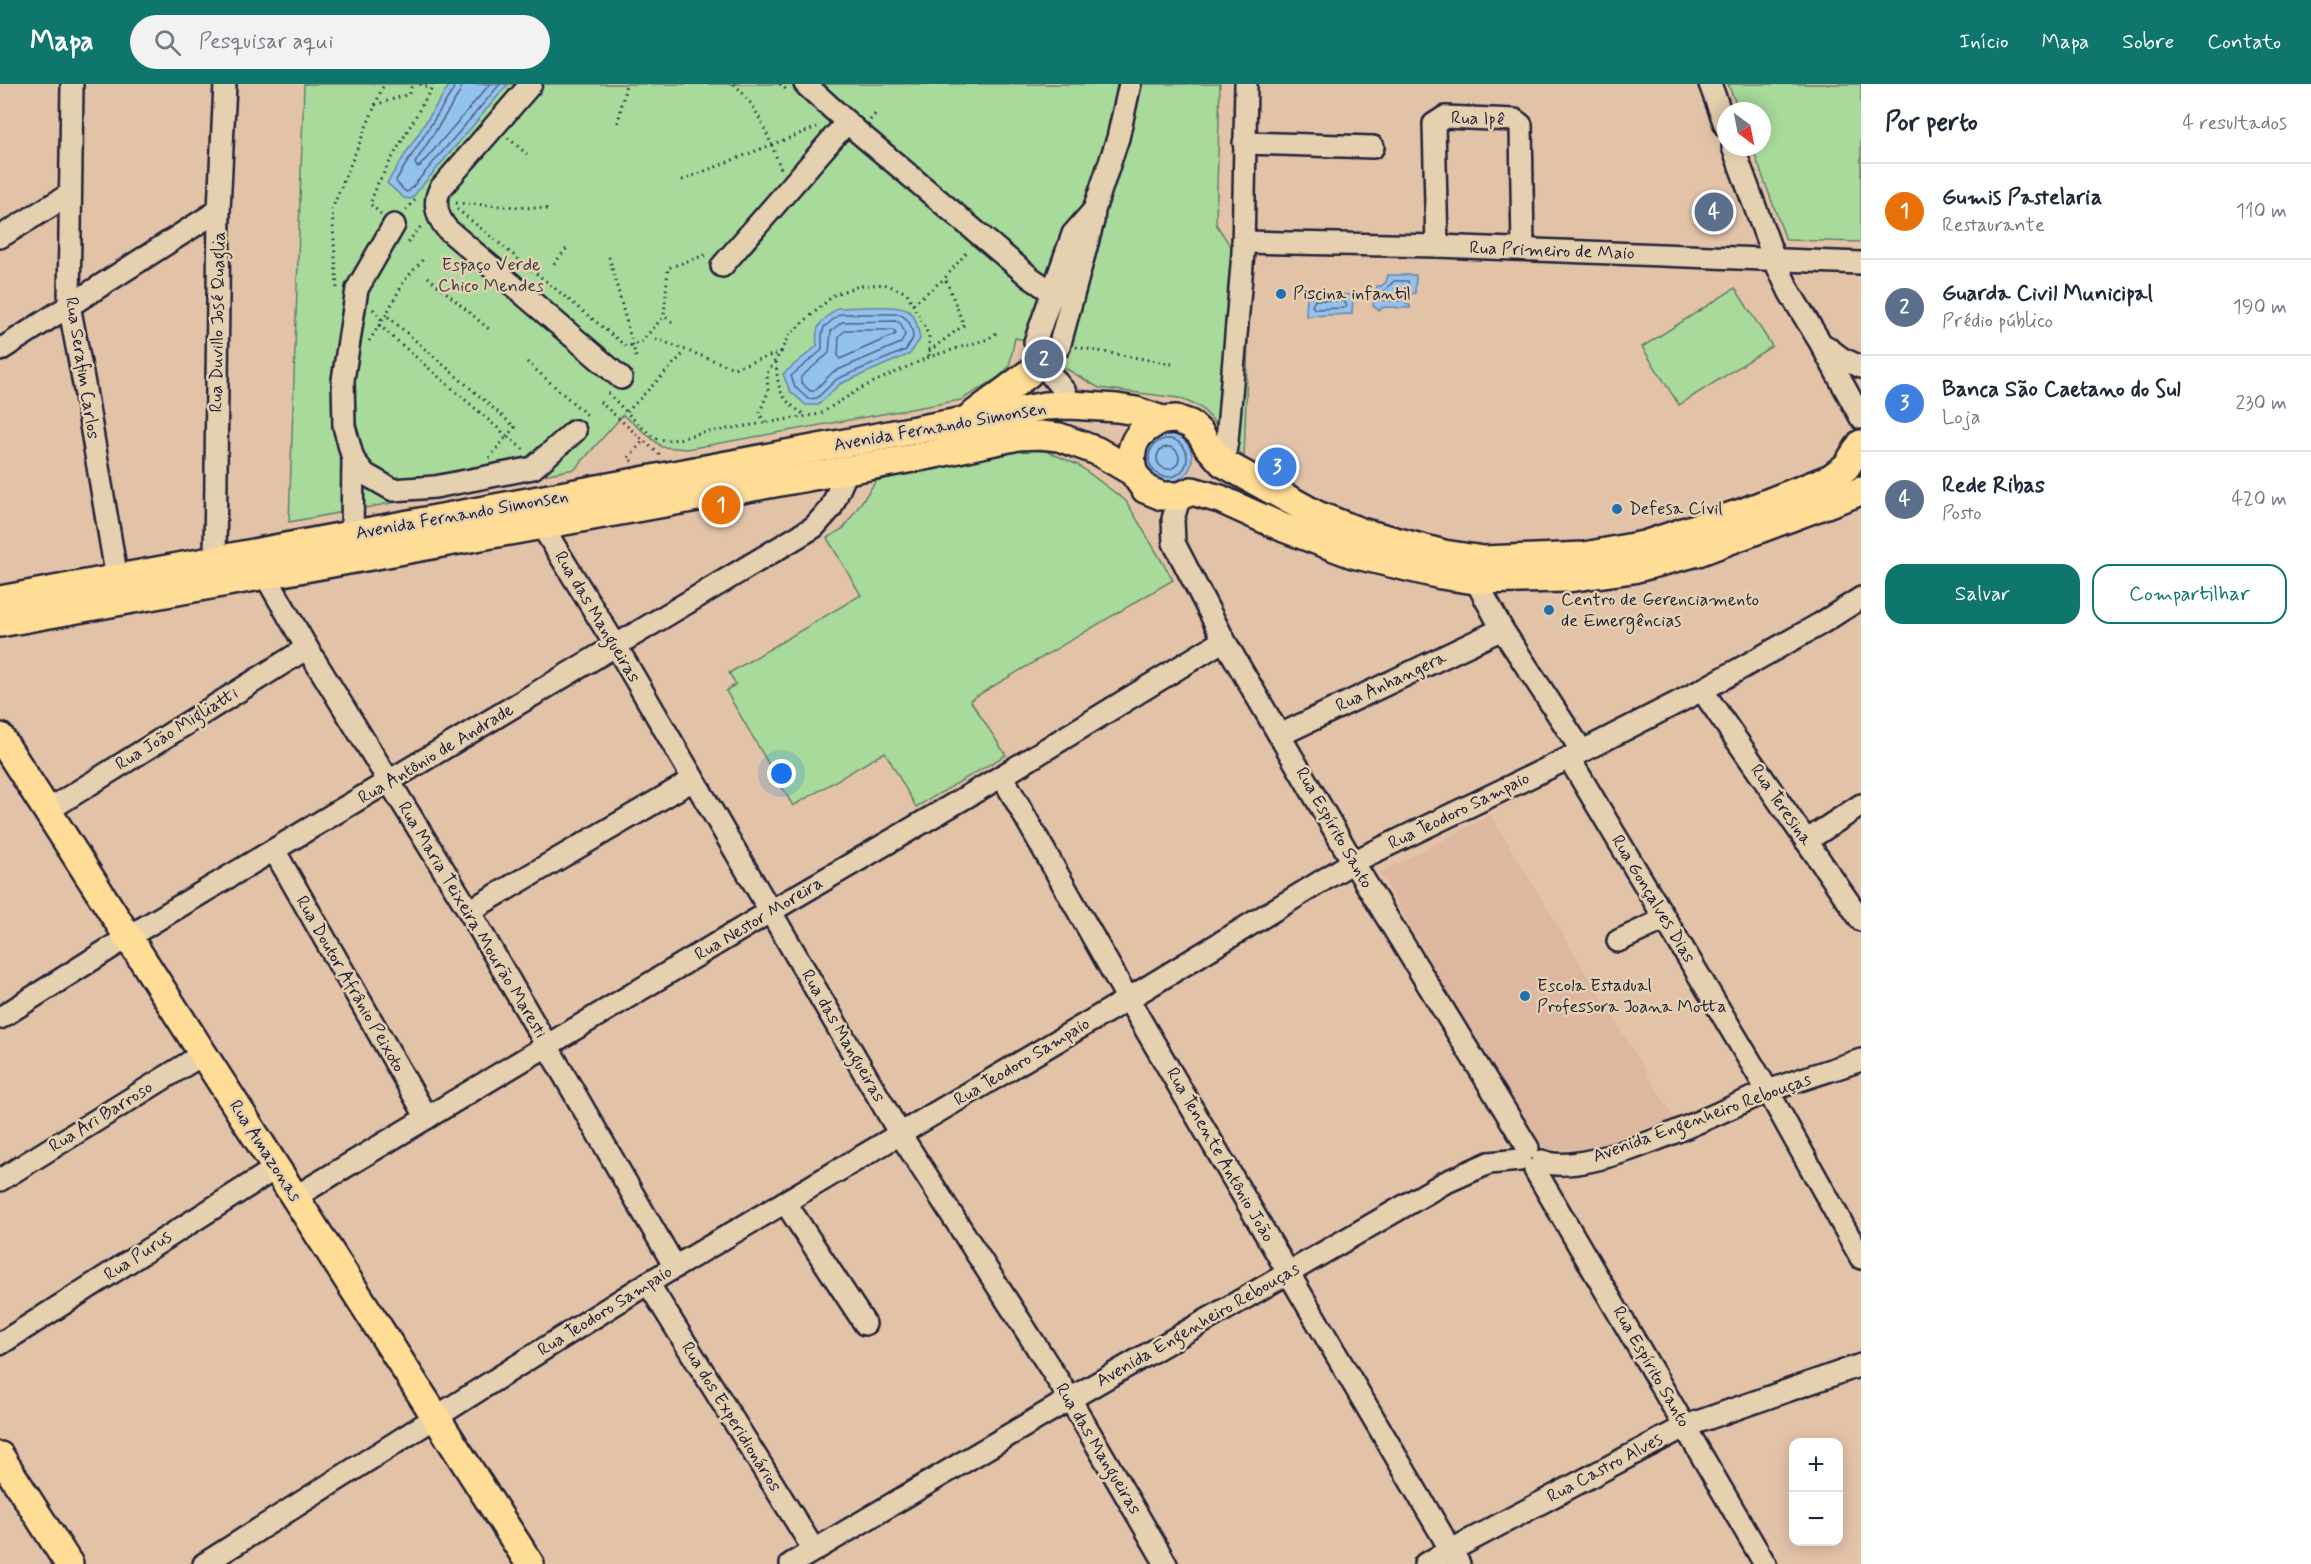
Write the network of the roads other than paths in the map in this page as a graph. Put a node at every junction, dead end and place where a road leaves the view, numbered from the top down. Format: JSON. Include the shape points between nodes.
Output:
{"nodes":[{"id":1,"x":72,"y":84,"type":"edge"},
{"id":2,"x":225,"y":84,"type":"edge"},
{"id":3,"x":531,"y":84,"type":"edge"},
{"id":4,"x":1130,"y":84,"type":"edge"},
{"id":5,"x":1246,"y":84,"type":"edge"},
{"id":6,"x":1710,"y":84,"type":"edge"},
{"id":7,"x":796,"y":88,"type":"edge"},
{"id":8,"x":1717,"y":103,"type":"edge"},
{"id":9,"x":847,"y":122,"type":"junction"},
{"id":10,"x":1244,"y":143,"type":"junction"},
{"id":11,"x":1373,"y":147,"type":"dead end"},
{"id":12,"x":1736,"y":156,"type":"edge"},
{"id":13,"x":70,"y":194,"type":"junction"},
{"id":14,"x":219,"y":210,"type":"junction"},
{"id":15,"x":394,"y":225,"type":"dead end"},
{"id":16,"x":0,"y":237,"type":"edge"},
{"id":17,"x":1243,"y":242,"type":"junction"},
{"id":18,"x":1437,"y":246,"type":"junction"},
{"id":19,"x":1523,"y":249,"type":"junction"},
{"id":20,"x":720,"y":258,"type":"road end"},
{"id":21,"x":1774,"y":261,"type":"junction"},
{"id":22,"x":1861,"y":263,"type":"edge"},
{"id":23,"x":1057,"y":300,"type":"junction"},
{"id":24,"x":69,"y":305,"type":"junction"},
{"id":25,"x":1035,"y":342,"type":"tunnel mouth"},
{"id":26,"x":1820,"y":342,"type":"junction"},
{"id":27,"x":1063,"y":345,"type":"tunnel mouth"},
{"id":28,"x":0,"y":350,"type":"edge"},
{"id":29,"x":1861,"y":367,"type":"edge"},
{"id":30,"x":1036,"y":373,"type":"joint"},
{"id":31,"x":614,"y":386,"type":"road end"},
{"id":32,"x":1070,"y":405,"type":"junction"},
{"id":33,"x":1861,"y":418,"type":"edge"},
{"id":34,"x":967,"y":420,"type":"junction"},
{"id":35,"x":1162,"y":420,"type":"junction"},
{"id":36,"x":582,"y":423,"type":"road end"},
{"id":37,"x":1861,"y":444,"type":"edge"},
{"id":38,"x":1215,"y":454,"type":"junction"},
{"id":39,"x":353,"y":459,"type":"junction"},
{"id":40,"x":848,"y":469,"type":"junction"},
{"id":41,"x":1133,"y":472,"type":"junction"},
{"id":42,"x":1861,"y":491,"type":"edge"},
{"id":43,"x":1186,"y":494,"type":"junction"},
{"id":44,"x":535,"y":514,"type":"junction"},
{"id":45,"x":352,"y":536,"type":"junction"},
{"id":46,"x":1463,"y":556,"type":"junction"},
{"id":47,"x":215,"y":561,"type":"junction"},
{"id":48,"x":265,"y":575,"type":"junction"},
{"id":49,"x":117,"y":579,"type":"junction"},
{"id":50,"x":1475,"y":580,"type":"junction"},
{"id":51,"x":1861,"y":598,"type":"edge"},
{"id":52,"x":0,"y":600,"type":"edge"},
{"id":53,"x":0,"y":623,"type":"edge"},
{"id":54,"x":1503,"y":630,"type":"junction"},
{"id":55,"x":1224,"y":640,"type":"junction"},
{"id":56,"x":615,"y":646,"type":"junction"},
{"id":57,"x":307,"y":648,"type":"junction"},
{"id":58,"x":1701,"y":690,"type":"junction"},
{"id":59,"x":1280,"y":735,"type":"junction"},
{"id":60,"x":3,"y":747,"type":"edge"},
{"id":61,"x":1576,"y":755,"type":"junction"},
{"id":62,"x":1002,"y":776,"type":"junction"},
{"id":63,"x":693,"y":780,"type":"junction"},
{"id":64,"x":390,"y":782,"type":"junction"},
{"id":65,"x":1861,"y":805,"type":"edge"},
{"id":66,"x":47,"y":811,"type":"junction"},
{"id":67,"x":1806,"y":841,"type":"junction"},
{"id":68,"x":274,"y":850,"type":"junction"},
{"id":69,"x":1353,"y":862,"type":"junction"},
{"id":70,"x":469,"y":911,"type":"junction"},
{"id":71,"x":771,"y":911,"type":"junction"},
{"id":72,"x":1665,"y":919,"type":"junction"},
{"id":73,"x":1861,"y":920,"type":"edge"},
{"id":74,"x":128,"y":938,"type":"junction"},
{"id":75,"x":1618,"y":941,"type":"dead end"},
{"id":76,"x":1128,"y":999,"type":"junction"},
{"id":77,"x":0,"y":1018,"type":"edge"},
{"id":78,"x":546,"y":1046,"type":"junction"},
{"id":79,"x":203,"y":1054,"type":"junction"},
{"id":80,"x":1861,"y":1060,"type":"edge"},
{"id":81,"x":1768,"y":1091,"type":"junction"},
{"id":82,"x":427,"y":1118,"type":"junction"},
{"id":83,"x":900,"y":1134,"type":"junction"},
{"id":84,"x":1532,"y":1160,"type":"junction"},
{"id":85,"x":276,"y":1168,"type":"junction"},
{"id":86,"x":0,"y":1180,"type":"edge"},
{"id":87,"x":295,"y":1197,"type":"junction"},
{"id":88,"x":786,"y":1202,"type":"junction"},
{"id":89,"x":1861,"y":1258,"type":"edge"},
{"id":90,"x":675,"y":1267,"type":"junction"},
{"id":91,"x":1288,"y":1272,"type":"junction"},
{"id":92,"x":648,"y":1283,"type":"junction"},
{"id":93,"x":865,"y":1324,"type":"dead end"},
{"id":94,"x":0,"y":1344,"type":"edge"},
{"id":95,"x":1861,"y":1365,"type":"edge"},
{"id":96,"x":1070,"y":1399,"type":"junction"},
{"id":97,"x":436,"y":1418,"type":"junction"},
{"id":98,"x":1686,"y":1426,"type":"junction"},
{"id":99,"x":0,"y":1456,"type":"edge"},
{"id":100,"x":814,"y":1550,"type":"junction"},
{"id":101,"x":1454,"y":1557,"type":"edge"},
{"id":102,"x":69,"y":1564,"type":"edge"},
{"id":103,"x":204,"y":1564,"type":"edge"},
{"id":104,"x":530,"y":1564,"type":"edge"},
{"id":105,"x":791,"y":1564,"type":"edge"},
{"id":106,"x":1166,"y":1564,"type":"edge"},
{"id":107,"x":1425,"y":1564,"type":"edge"},
{"id":108,"x":1765,"y":1564,"type":"edge"}],
"edges":[{"from":1,"to":13,"type":"street","name":"Rua Serafim Carlos"},
{"from":2,"to":14,"type":"street","name":"Rua Duvillo José Quaglia"},
{"from":3,"to":31,"type":"street","via":[[440,189],[435,202],[439,218]]},
{"from":4,"to":23,"type":"street","via":[[1093,221]]},
{"from":5,"to":10,"type":"street"},
{"from":6,"to":8,"type":"street"},
{"from":7,"to":9,"type":"street"},
{"from":9,"to":20,"type":"street"},
{"from":9,"to":23,"type":"street"},
{"from":10,"to":11,"type":"street"},
{"from":10,"to":17,"type":"street"},
{"from":12,"to":21,"type":"street"},
{"from":13,"to":16,"type":"street"},
{"from":13,"to":24,"type":"street","name":"Rua Serafim Carlos"},
{"from":14,"to":24,"type":"street"},
{"from":14,"to":47,"type":"street","name":"Rua Duvillo José Quaglia"},
{"from":15,"to":39,"type":"street","via":[[357,289],[343,380],[344,426]]},
{"from":17,"to":18,"type":"street","name":"Rua Primeiro de Maio"},
{"from":17,"to":38,"type":"street","via":[[1227,441]]},
{"from":18,"to":19,"type":"street","name":"Rua Primeiro de Maio"},
{"from":18,"to":19,"type":"street","name":"Rua Ipê","via":[[1434,124],[1445,117],[1515,120],[1521,125]]},
{"from":19,"to":21,"type":"street","name":"Rua Primeiro de Maio"},
{"from":21,"to":22,"type":"street","name":"Rua Primeiro de Maio"},
{"from":21,"to":26,"type":"street"},
{"from":23,"to":25,"type":"street"},
{"from":23,"to":27,"type":"street"},
{"from":24,"to":28,"type":"street"},
{"from":24,"to":49,"type":"street","name":"Rua Serafim Carlos"},
{"from":26,"to":29,"type":"street"},
{"from":26,"to":33,"type":"street"},
{"from":30,"to":32,"type":"street","via":[[1065,392]]},
{"from":30,"to":34,"type":"main road"},
{"from":32,"to":34,"type":"main road","name":"Avenida Fernando Simonsen","via":[[1028,408]]},
{"from":32,"to":35,"type":"main road","name":"Avenida Fernando Simonsen","via":[[1136,411]]},
{"from":34,"to":44,"type":"main road","name":"Avenida Fernando Simonsen"},
{"from":35,"to":38,"type":"main road","name":"Avenida Fernando Simonsen","via":[[1190,424]]},
{"from":35,"to":41,"type":"main road","via":[[1147,426],[1134,441]]},
{"from":36,"to":39,"type":"street","via":[[533,468],[435,487],[393,490],[365,474]]},
{"from":37,"to":46,"type":"main road","name":"Avenida Fernando Simonsen","via":[[1846,467],[1831,478],[1644,545],[1585,556],[1483,560]]},
{"from":38,"to":43,"type":"main road","via":[[1209,458],[1207,471]]},
{"from":38,"to":46,"type":"main road","name":"Avenida Fernando Simonsen","via":[[1317,515],[1361,532]]},
{"from":39,"to":45,"type":"street"},
{"from":40,"to":41,"type":"main road","name":"Avenida Fernando Simonsen","via":[[1040,435],[1074,441]]},
{"from":40,"to":44,"type":"main road","name":"Avenida Fernando Simonsen"},
{"from":40,"to":56,"type":"street","name":"Rua Antônio de Andrade","via":[[831,508],[814,527]]},
{"from":41,"to":43,"type":"main road","name":"Avenida Fernando Simonsen","via":[[1145,489],[1162,496]]},
{"from":42,"to":50,"type":"main road","name":"Avenida Fernando Simonsen","via":[[1708,549],[1633,569],[1568,578]]},
{"from":43,"to":50,"type":"main road","name":"Avenida Fernando Simonsen","via":[[1220,499],[1353,554]]},
{"from":43,"to":55,"type":"street","name":"Rua Espírito Santo","via":[[1173,519],[1174,543]]},
{"from":44,"to":45,"type":"main road","name":"Avenida Fernando Simonsen"},
{"from":44,"to":48,"type":"main road","name":"Avenida Fernando Simonsen"},
{"from":44,"to":56,"type":"street","name":"Rua das Mangueiras"},
{"from":45,"to":47,"type":"main road","name":"Avenida Fernando Simonsen"},
{"from":46,"to":50,"type":"street","name":"Rua Gonçalves Dias"},
{"from":47,"to":49,"type":"main road","name":"Avenida Fernando Simonsen"},
{"from":48,"to":53,"type":"main road","name":"Avenida Fernando Simonsen"},
{"from":48,"to":57,"type":"street","name":"Rua Maria Teixeira Mourão Maresti"},
{"from":49,"to":52,"type":"main road","name":"Avenida Fernando Simonsen"},
{"from":50,"to":54,"type":"street","name":"Rua Gonçalves Dias"},
{"from":51,"to":58,"type":"street","name":"Rua Teodoro Sampaio"},
{"from":54,"to":59,"type":"street","name":"Rua Anhangera"},
{"from":54,"to":61,"type":"street","name":"Rua Gonçalves Dias"},
{"from":55,"to":59,"type":"street","name":"Rua Espírito Santo"},
{"from":55,"to":62,"type":"street","name":"Rua Nestor Moreira"},
{"from":56,"to":63,"type":"street","name":"Rua das Mangueiras"},
{"from":56,"to":64,"type":"street","name":"Rua Antônio de Andrade"},
{"from":57,"to":64,"type":"street","name":"Rua Maria Teixeira Mourão Maresti"},
{"from":57,"to":66,"type":"street","name":"Rua João Migliatti"},
{"from":58,"to":61,"type":"street","name":"Rua Teodoro Sampaio"},
{"from":58,"to":67,"type":"street","name":"Rua Teresina"},
{"from":59,"to":69,"type":"street","name":"Rua Espírito Santo"},
{"from":60,"to":66,"type":"main road","name":"Rua Amazonas"},
{"from":61,"to":69,"type":"street","name":"Rua Teodoro Sampaio"},
{"from":61,"to":72,"type":"street","name":"Rua Gonçalves Dias"},
{"from":62,"to":71,"type":"street","name":"Rua Nestor Moreira"},
{"from":62,"to":76,"type":"street","name":"Rua Tenente Antônio João"},
{"from":63,"to":70,"type":"street"},
{"from":63,"to":71,"type":"street","name":"Rua das Mangueiras"},
{"from":64,"to":68,"type":"street","name":"Rua Antônio de Andrade"},
{"from":64,"to":70,"type":"street","name":"Rua Maria Teixeira Mourão Maresti"},
{"from":65,"to":67,"type":"street"},
{"from":66,"to":74,"type":"main road","name":"Rua Amazonas"},
{"from":67,"to":73,"type":"street","name":"Rua Teresina"},
{"from":68,"to":74,"type":"street","name":"Rua Antônio de Andrade"},
{"from":68,"to":82,"type":"street","name":"Rua Doutor Afrânio Peixoto"},
{"from":69,"to":76,"type":"street","name":"Rua Teodoro Sampaio"},
{"from":69,"to":84,"type":"street","name":"Rua Espírito Santo"},
{"from":70,"to":78,"type":"street","name":"Rua Maria Teixeira Mourão Maresti"},
{"from":71,"to":78,"type":"street","name":"Rua Nestor Moreira"},
{"from":71,"to":83,"type":"street","name":"Rua das Mangueiras"},
{"from":72,"to":75,"type":"street"},
{"from":72,"to":81,"type":"street","name":"Rua Gonçalves Dias"},
{"from":74,"to":77,"type":"street","name":"Rua Antônio de Andrade"},
{"from":74,"to":79,"type":"main road","name":"Rua Amazonas"},
{"from":76,"to":83,"type":"street","name":"Rua Teodoro Sampaio"},
{"from":76,"to":91,"type":"street","name":"Rua Tenente Antônio João"},
{"from":78,"to":82,"type":"street","name":"Rua Nestor Moreira"},
{"from":78,"to":90,"type":"street","name":"Rua Maria Teixeira Mourão Maresti"},
{"from":79,"to":85,"type":"main road","name":"Rua Amazonas"},
{"from":79,"to":86,"type":"street","name":"Rua Ari Barroso"},
{"from":80,"to":81,"type":"street","name":"Avenida Engenheiro Rebouças"},
{"from":81,"to":84,"type":"street","name":"Avenida Engenheiro Rebouças","via":[[1657,1139],[1605,1156],[1568,1166]]},
{"from":81,"to":89,"type":"street","name":"Rua Gonçalves Dias"},
{"from":82,"to":87,"type":"street","name":"Rua Nestor Moreira"},
{"from":83,"to":88,"type":"street","name":"Rua Teodoro Sampaio"},
{"from":83,"to":96,"type":"street","name":"Rua das Mangueiras"},
{"from":84,"to":91,"type":"street","name":"Avenida Engenheiro Rebouças","via":[[1489,1163],[1472,1169]]},
{"from":84,"to":98,"type":"street","name":"Rua Espírito Santo"},
{"from":85,"to":87,"type":"main road","name":"Rua Amazonas"},
{"from":85,"to":94,"type":"street","name":"Rua Purus"},
{"from":87,"to":97,"type":"main road","name":"Rua Amazonas"},
{"from":88,"to":90,"type":"street","name":"Rua Teodoro Sampaio"},
{"from":88,"to":93,"type":"street"},
{"from":90,"to":92,"type":"street","name":"Rua Teodoro Sampaio"},
{"from":91,"to":96,"type":"street","name":"Avenida Engenheiro Rebouças"},
{"from":91,"to":101,"type":"street","name":"Rua Tenente Antônio João"},
{"from":92,"to":97,"type":"street","name":"Rua Teodoro Sampaio"},
{"from":92,"to":100,"type":"street","name":"Rua dos Experidionários"},
{"from":95,"to":98,"type":"street","name":"Rua Castro Alves"},
{"from":96,"to":100,"type":"street","name":"Avenida Engenheiro Rebouças"},
{"from":96,"to":106,"type":"street","name":"Rua das Mangueiras"},
{"from":97,"to":103,"type":"street","name":"Rua Teodoro Sampaio"},
{"from":97,"to":104,"type":"main road","name":"Rua Amazonas"},
{"from":98,"to":101,"type":"street","name":"Rua Castro Alves"},
{"from":98,"to":108,"type":"street","name":"Rua Espírito Santo"},
{"from":99,"to":102,"type":"main road"},
{"from":100,"to":105,"type":"street","name":"Avenida Engenheiro Rebouças"},
{"from":101,"to":107,"type":"street","name":"Rua Castro Alves"}]}
